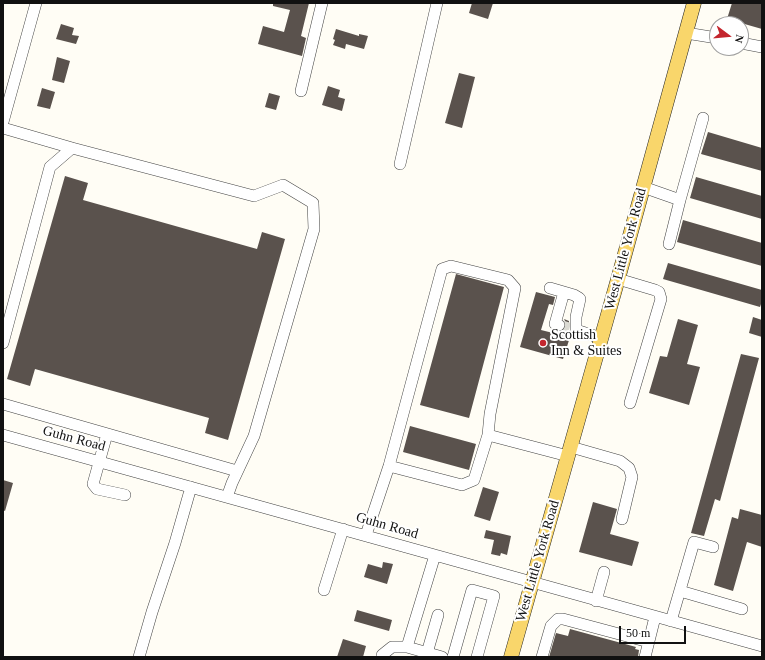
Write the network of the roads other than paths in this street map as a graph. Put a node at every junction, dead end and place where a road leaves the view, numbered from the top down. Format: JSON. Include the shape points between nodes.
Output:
{"nodes":[{"id":1,"x":36,"y":3,"type":"edge"},
{"id":2,"x":322,"y":3,"type":"edge"},
{"id":3,"x":437,"y":3,"type":"edge"},
{"id":4,"x":694,"y":3,"type":"edge"},
{"id":5,"x":686,"y":33,"type":"junction"},
{"id":6,"x":709,"y":37,"type":"edge"},
{"id":7,"x":749,"y":45,"type":"edge"},
{"id":8,"x":762,"y":47,"type":"edge"},
{"id":9,"x":302,"y":91,"type":"dead end"},
{"id":10,"x":703,"y":118,"type":"dead end"},
{"id":11,"x":3,"y":122,"type":"edge"},
{"id":12,"x":3,"y":128,"type":"edge"},
{"id":13,"x":72,"y":148,"type":"junction"},
{"id":14,"x":400,"y":164,"type":"dead end"},
{"id":15,"x":643,"y":187,"type":"junction"},
{"id":16,"x":680,"y":200,"type":"junction"},
{"id":17,"x":669,"y":244,"type":"dead end"},
{"id":18,"x":618,"y":279,"type":"junction"},
{"id":19,"x":550,"y":288,"type":"dead end"},
{"id":20,"x":564,"y":292,"type":"junction"},
{"id":21,"x":559,"y":325,"type":"dead end"},
{"id":22,"x":601,"y":338,"type":"junction"},
{"id":23,"x":3,"y":343,"type":"edge"},
{"id":24,"x":3,"y":404,"type":"edge"},
{"id":25,"x":630,"y":404,"type":"dead end"},
{"id":26,"x":107,"y":434,"type":"junction"},
{"id":27,"x":488,"y":434,"type":"junction"},
{"id":28,"x":3,"y":435,"type":"edge"},
{"id":29,"x":569,"y":451,"type":"junction"},
{"id":30,"x":99,"y":461,"type":"junction"},
{"id":31,"x":389,"y":466,"type":"junction"},
{"id":32,"x":237,"y":471,"type":"junction"},
{"id":33,"x":191,"y":487,"type":"junction"},
{"id":34,"x":125,"y":495,"type":"dead end"},
{"id":35,"x":227,"y":497,"type":"junction"},
{"id":36,"x":622,"y":519,"type":"dead end"},
{"id":37,"x":343,"y":529,"type":"junction"},
{"id":38,"x":366,"y":535,"type":"junction"},
{"id":39,"x":713,"y":547,"type":"dead end"},
{"id":40,"x":435,"y":555,"type":"junction"},
{"id":41,"x":604,"y":572,"type":"dead end"},
{"id":42,"x":532,"y":583,"type":"junction"},
{"id":43,"x":324,"y":590,"type":"dead end"},
{"id":44,"x":680,"y":591,"type":"junction"},
{"id":45,"x":596,"y":601,"type":"junction"},
{"id":46,"x":742,"y":609,"type":"dead end"},
{"id":47,"x":438,"y":615,"type":"dead end"},
{"id":48,"x":655,"y":617,"type":"junction"},
{"id":49,"x":671,"y":621,"type":"junction"},
{"id":50,"x":649,"y":642,"type":"junction"},
{"id":51,"x":762,"y":646,"type":"edge"},
{"id":52,"x":408,"y":647,"type":"junction"},
{"id":53,"x":427,"y":653,"type":"junction"},
{"id":54,"x":139,"y":657,"type":"edge"},
{"id":55,"x":382,"y":657,"type":"edge"},
{"id":56,"x":442,"y":657,"type":"edge"},
{"id":57,"x":453,"y":657,"type":"edge"},
{"id":58,"x":476,"y":657,"type":"edge"},
{"id":59,"x":511,"y":657,"type":"edge"},
{"id":60,"x":542,"y":657,"type":"edge"},
{"id":61,"x":645,"y":657,"type":"edge"}],
"edges":[{"from":1,"to":11,"type":"street"},
{"from":2,"to":9,"type":"street"},
{"from":3,"to":14,"type":"street"},
{"from":4,"to":5,"type":"main road","name":"West Little York Road"},
{"from":5,"to":6,"type":"street"},
{"from":5,"to":15,"type":"main road","name":"West Little York Road"},
{"from":7,"to":8,"type":"street"},
{"from":10,"to":16,"type":"street"},
{"from":12,"to":13,"type":"street"},
{"from":13,"to":23,"type":"street","via":[[50,167]]},
{"from":13,"to":32,"type":"street","via":[[254,196],[283,185],[313,204],[314,229],[254,436]]},
{"from":15,"to":16,"type":"street"},
{"from":15,"to":18,"type":"main road","name":"West Little York Road"},
{"from":16,"to":17,"type":"street"},
{"from":18,"to":22,"type":"main road","name":"West Little York Road"},
{"from":18,"to":25,"type":"street","via":[[655,290],[659,292],[661,299]]},
{"from":19,"to":20,"type":"street"},
{"from":20,"to":21,"type":"street","via":[[555,324]]},
{"from":20,"to":22,"type":"street","via":[[580,300],[574,329]]},
{"from":22,"to":29,"type":"main road","name":"West Little York Road"},
{"from":24,"to":26,"type":"street"},
{"from":26,"to":30,"type":"street"},
{"from":26,"to":32,"type":"street"},
{"from":27,"to":29,"type":"street"},
{"from":27,"to":31,"type":"street","via":[[474,480],[462,485]]},
{"from":27,"to":31,"type":"street","via":[[515,288],[508,280],[451,266],[442,270]]},
{"from":28,"to":30,"type":"street","name":"Guhn Road"},
{"from":29,"to":36,"type":"street","via":[[620,461],[629,468],[632,477]]},
{"from":29,"to":42,"type":"main road","name":"West Little York Road"},
{"from":30,"to":33,"type":"street","name":"Guhn Road"},
{"from":30,"to":34,"type":"street","via":[[93,484],[95,487]]},
{"from":31,"to":38,"type":"street"},
{"from":32,"to":35,"type":"street"},
{"from":33,"to":35,"type":"street","name":"Guhn Road"},
{"from":33,"to":54,"type":"street","via":[[176,543]]},
{"from":35,"to":37,"type":"street","name":"Guhn Road"},
{"from":37,"to":38,"type":"street","name":"Guhn Road"},
{"from":37,"to":43,"type":"street"},
{"from":38,"to":40,"type":"street","name":"Guhn Road"},
{"from":39,"to":44,"type":"street","via":[[694,542]]},
{"from":40,"to":42,"type":"street","name":"Guhn Road"},
{"from":40,"to":52,"type":"street"},
{"from":41,"to":45,"type":"street"},
{"from":42,"to":45,"type":"street","name":"Guhn Road"},
{"from":42,"to":59,"type":"main road","name":"West Little York Road"},
{"from":44,"to":46,"type":"street"},
{"from":44,"to":49,"type":"street"},
{"from":45,"to":48,"type":"street","name":"Guhn Road"},
{"from":47,"to":53,"type":"street"},
{"from":48,"to":49,"type":"street","name":"Guhn Road"},
{"from":48,"to":50,"type":"street"},
{"from":49,"to":51,"type":"street","name":"Guhn Road"},
{"from":50,"to":60,"type":"street","via":[[558,619],[551,626]]},
{"from":50,"to":61,"type":"street"},
{"from":52,"to":53,"type":"street"},
{"from":52,"to":55,"type":"street","via":[[392,647]]},
{"from":53,"to":56,"type":"street"},
{"from":57,"to":58,"type":"street","via":[[472,590],[494,596]]}]}
